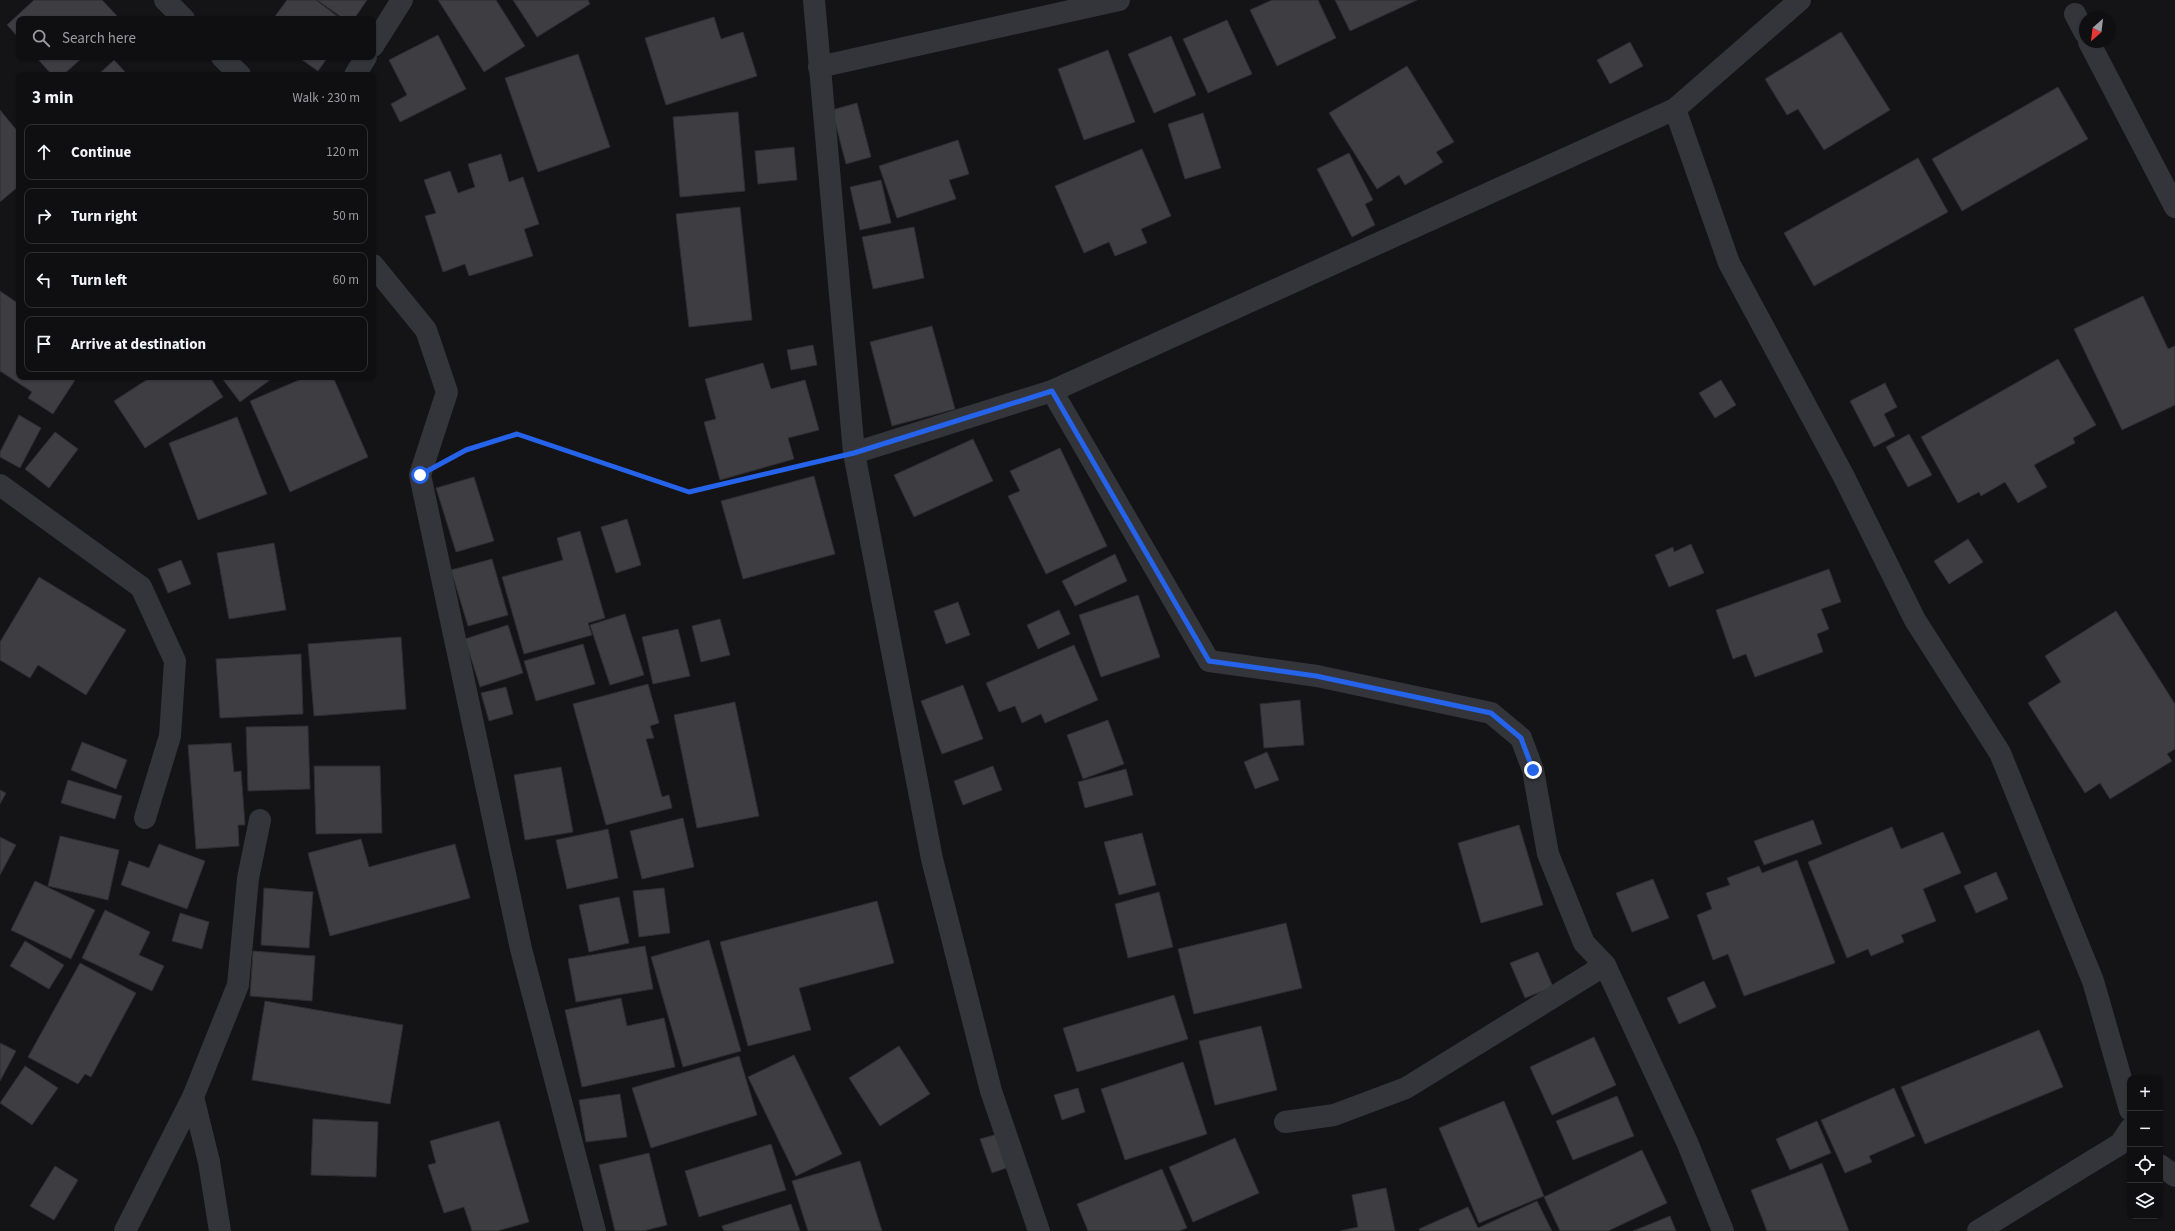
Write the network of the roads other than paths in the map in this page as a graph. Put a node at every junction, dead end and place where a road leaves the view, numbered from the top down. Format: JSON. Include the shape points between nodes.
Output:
{"nodes":[{"id":1,"x":165,"y":0,"type":"edge"},
{"id":2,"x":402,"y":0,"type":"edge"},
{"id":3,"x":814,"y":0,"type":"edge"},
{"id":4,"x":1119,"y":0,"type":"edge"},
{"id":5,"x":1800,"y":0,"type":"edge"},
{"id":6,"x":2075,"y":14,"type":"dead end"},
{"id":7,"x":181,"y":16,"type":"edge"},
{"id":8,"x":2079,"y":22,"type":"edge"},
{"id":9,"x":376,"y":41,"type":"edge"},
{"id":10,"x":2093,"y":48,"type":"edge"},
{"id":11,"x":225,"y":60,"type":"edge"},
{"id":12,"x":364,"y":60,"type":"edge"},
{"id":13,"x":819,"y":67,"type":"junction"},
{"id":14,"x":237,"y":72,"type":"edge"},
{"id":15,"x":357,"y":72,"type":"edge"},
{"id":16,"x":1675,"y":108,"type":"junction"},
{"id":17,"x":2175,"y":207,"type":"edge"},
{"id":18,"x":376,"y":269,"type":"edge"},
{"id":19,"x":1052,"y":391,"type":"junction"},
{"id":20,"x":854,"y":453,"type":"junction"},
{"id":21,"x":0,"y":485,"type":"edge"},
{"id":22,"x":145,"y":818,"type":"dead end"},
{"id":23,"x":260,"y":820,"type":"dead end"},
{"id":24,"x":1605,"y":965,"type":"junction"},
{"id":25,"x":193,"y":1097,"type":"junction"},
{"id":26,"x":2127,"y":1100,"type":"edge"},
{"id":27,"x":1286,"y":1122,"type":"dead end"},
{"id":28,"x":2127,"y":1138,"type":"edge"},
{"id":29,"x":2163,"y":1167,"type":"edge"},
{"id":30,"x":2175,"y":1176,"type":"edge"},
{"id":31,"x":125,"y":1231,"type":"edge"},
{"id":32,"x":220,"y":1231,"type":"edge"},
{"id":33,"x":595,"y":1231,"type":"edge"},
{"id":34,"x":1039,"y":1231,"type":"edge"},
{"id":35,"x":1723,"y":1231,"type":"edge"},
{"id":36,"x":1978,"y":1231,"type":"edge"}],
"edges":[{"from":1,"to":7,"type":"street"},
{"from":2,"to":9,"type":"street"},
{"from":3,"to":13,"type":"street"},
{"from":4,"to":13,"type":"street"},
{"from":5,"to":16,"type":"street"},
{"from":6,"to":8,"type":"street"},
{"from":10,"to":17,"type":"street"},
{"from":11,"to":14,"type":"street"},
{"from":12,"to":15,"type":"street"},
{"from":13,"to":20,"type":"street"},
{"from":16,"to":19,"type":"street"},
{"from":16,"to":26,"type":"street","via":[[1729,263],[1843,475],[1915,620],[2000,754],[2093,982]]},
{"from":18,"to":33,"type":"street","via":[[426,330],[447,392],[420,475],[521,949]]},
{"from":19,"to":20,"type":"street"},
{"from":19,"to":24,"type":"street","via":[[1209,661],[1316,676],[1491,713],[1521,738],[1533,770],[1548,854],[1584,943]]},
{"from":20,"to":34,"type":"street","via":[[932,859],[991,1091]]},
{"from":21,"to":22,"type":"street","via":[[141,587],[175,661],[170,736]]},
{"from":23,"to":25,"type":"street","via":[[248,878],[238,985]]},
{"from":24,"to":27,"type":"street","via":[[1406,1088],[1334,1115]]},
{"from":24,"to":35,"type":"street","via":[[1687,1142]]},
{"from":25,"to":31,"type":"street"},
{"from":25,"to":32,"type":"street","via":[[209,1162]]},
{"from":28,"to":36,"type":"street"},
{"from":29,"to":30,"type":"street"}]}
